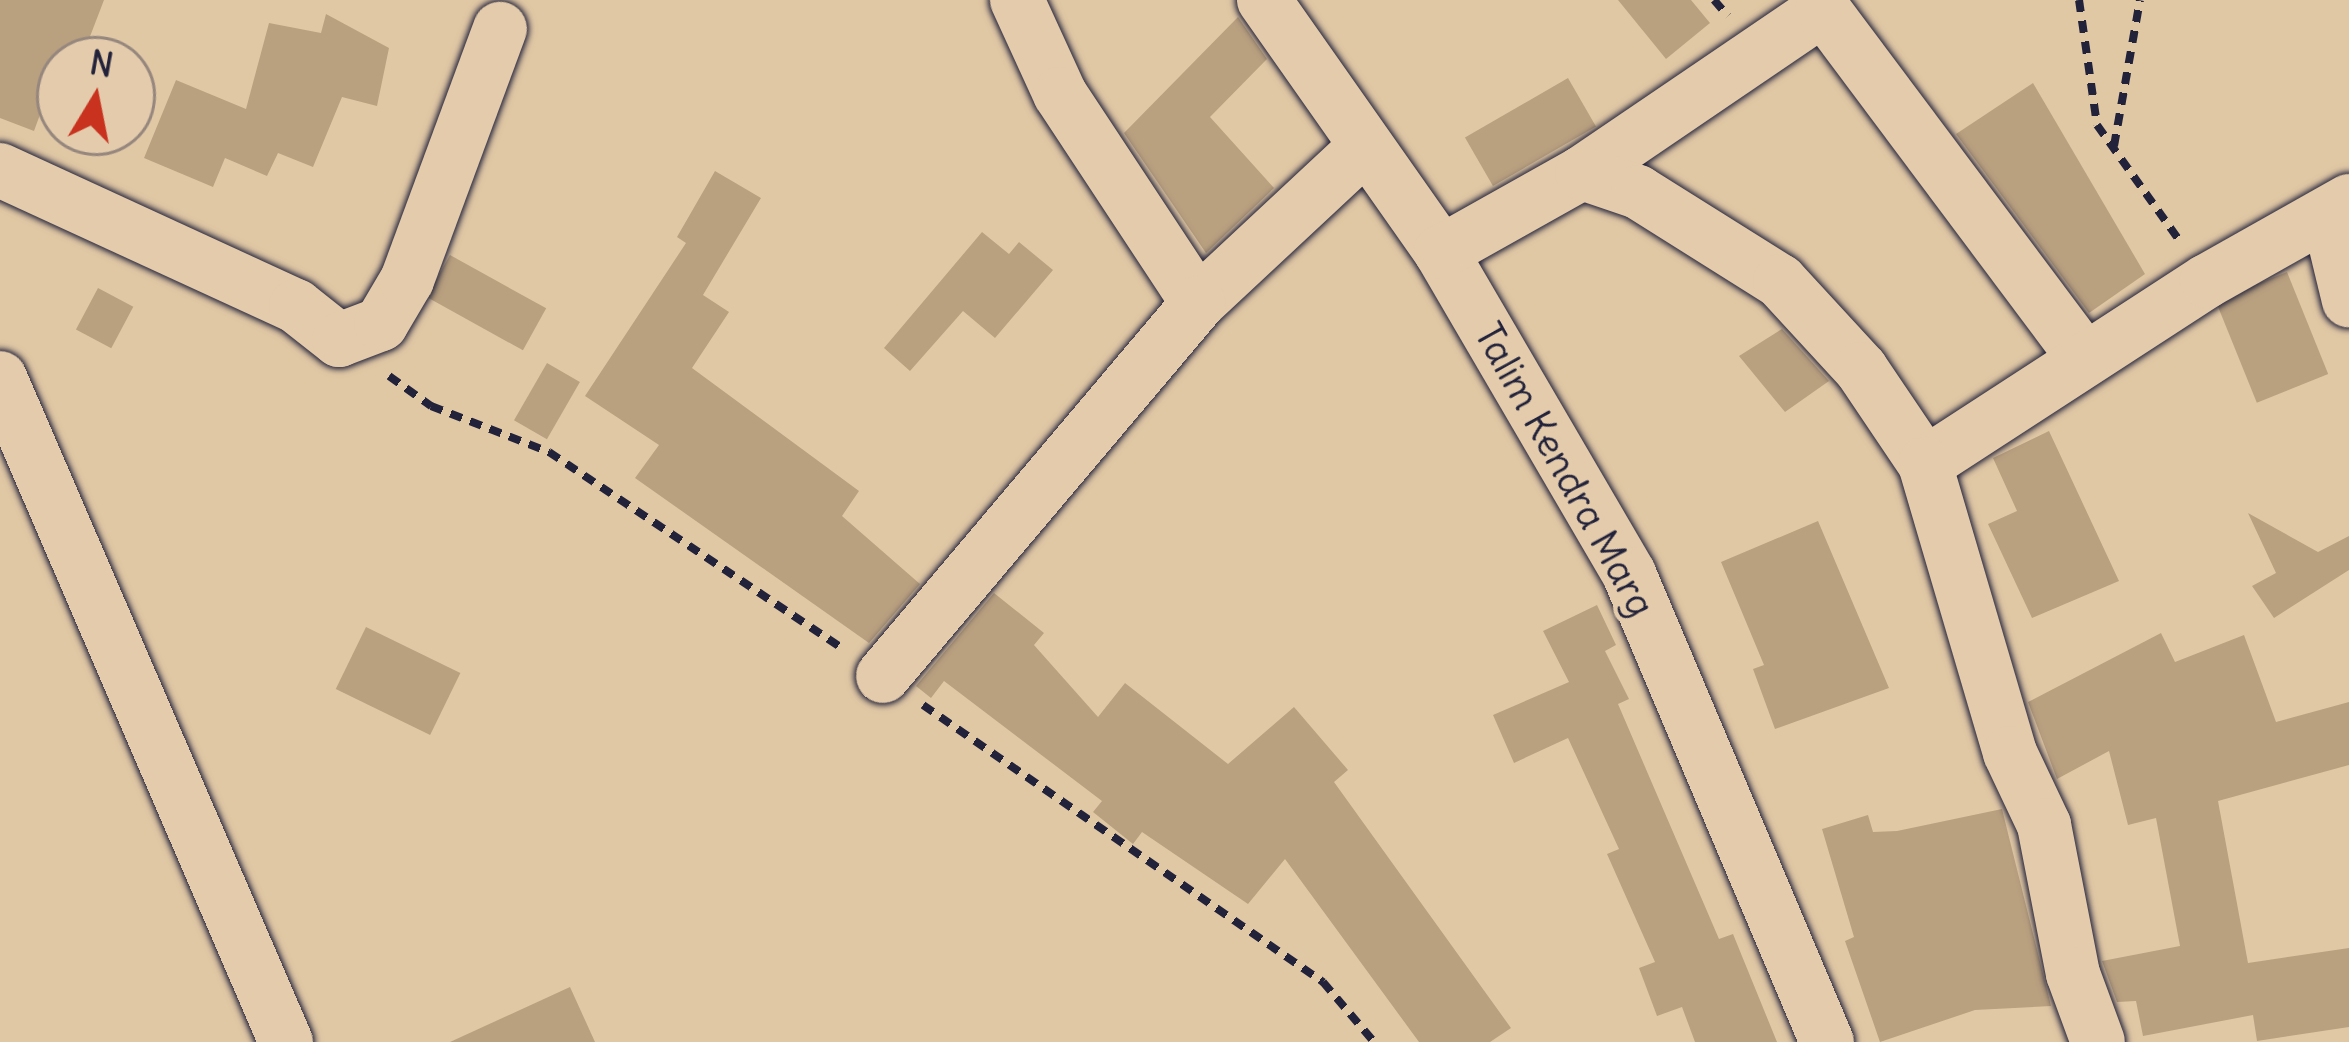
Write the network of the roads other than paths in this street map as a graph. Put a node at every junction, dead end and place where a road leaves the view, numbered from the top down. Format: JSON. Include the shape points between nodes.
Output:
{"nodes":[{"id":1,"x":1017,"y":0,"type":"edge"},
{"id":2,"x":1264,"y":0,"type":"edge"},
{"id":3,"x":500,"y":29,"type":"dead end"},
{"id":4,"x":1365,"y":146,"type":"junction"},
{"id":5,"x":0,"y":170,"type":"edge"},
{"id":6,"x":1582,"y":173,"type":"junction"},
{"id":7,"x":2339,"y":207,"type":"edge"},
{"id":8,"x":1441,"y":252,"type":"junction"},
{"id":9,"x":2349,"y":302,"type":"edge"},
{"id":10,"x":1198,"y":303,"type":"junction"},
{"id":11,"x":2084,"y":358,"type":"junction"},
{"id":12,"x":0,"y":378,"type":"edge"},
{"id":13,"x":1924,"y":464,"type":"junction"},
{"id":14,"x":883,"y":676,"type":"dead end"},
{"id":15,"x":286,"y":1042,"type":"edge"},
{"id":16,"x":1827,"y":1042,"type":"edge"},
{"id":17,"x":2098,"y":1042,"type":"edge"}],
"edges":[{"from":1,"to":10,"type":"street","via":[[1060,94]]},
{"from":2,"to":4,"type":"street","name":"Talim Kendra Marg"},
{"from":3,"to":5,"type":"street","via":[[407,280],[381,324],[339,340],[296,306]]},
{"from":4,"to":8,"type":"street","name":"Talim Kendra Marg"},
{"from":4,"to":10,"type":"street"},
{"from":6,"to":8,"type":"street"},
{"from":6,"to":11,"type":"street","via":[[1823,9]]},
{"from":6,"to":13,"type":"street","via":[[1638,192],[1780,281],[1861,369]]},
{"from":7,"to":9,"type":"street"},
{"from":7,"to":11,"type":"street"},
{"from":8,"to":16,"type":"street","name":"Talim Kendra Marg","via":[[1629,574]]},
{"from":10,"to":14,"type":"street"},
{"from":11,"to":13,"type":"street"},
{"from":12,"to":15,"type":"street"},
{"from":13,"to":17,"type":"street","via":[[2010,753],[2044,825],[2073,974]]}]}
